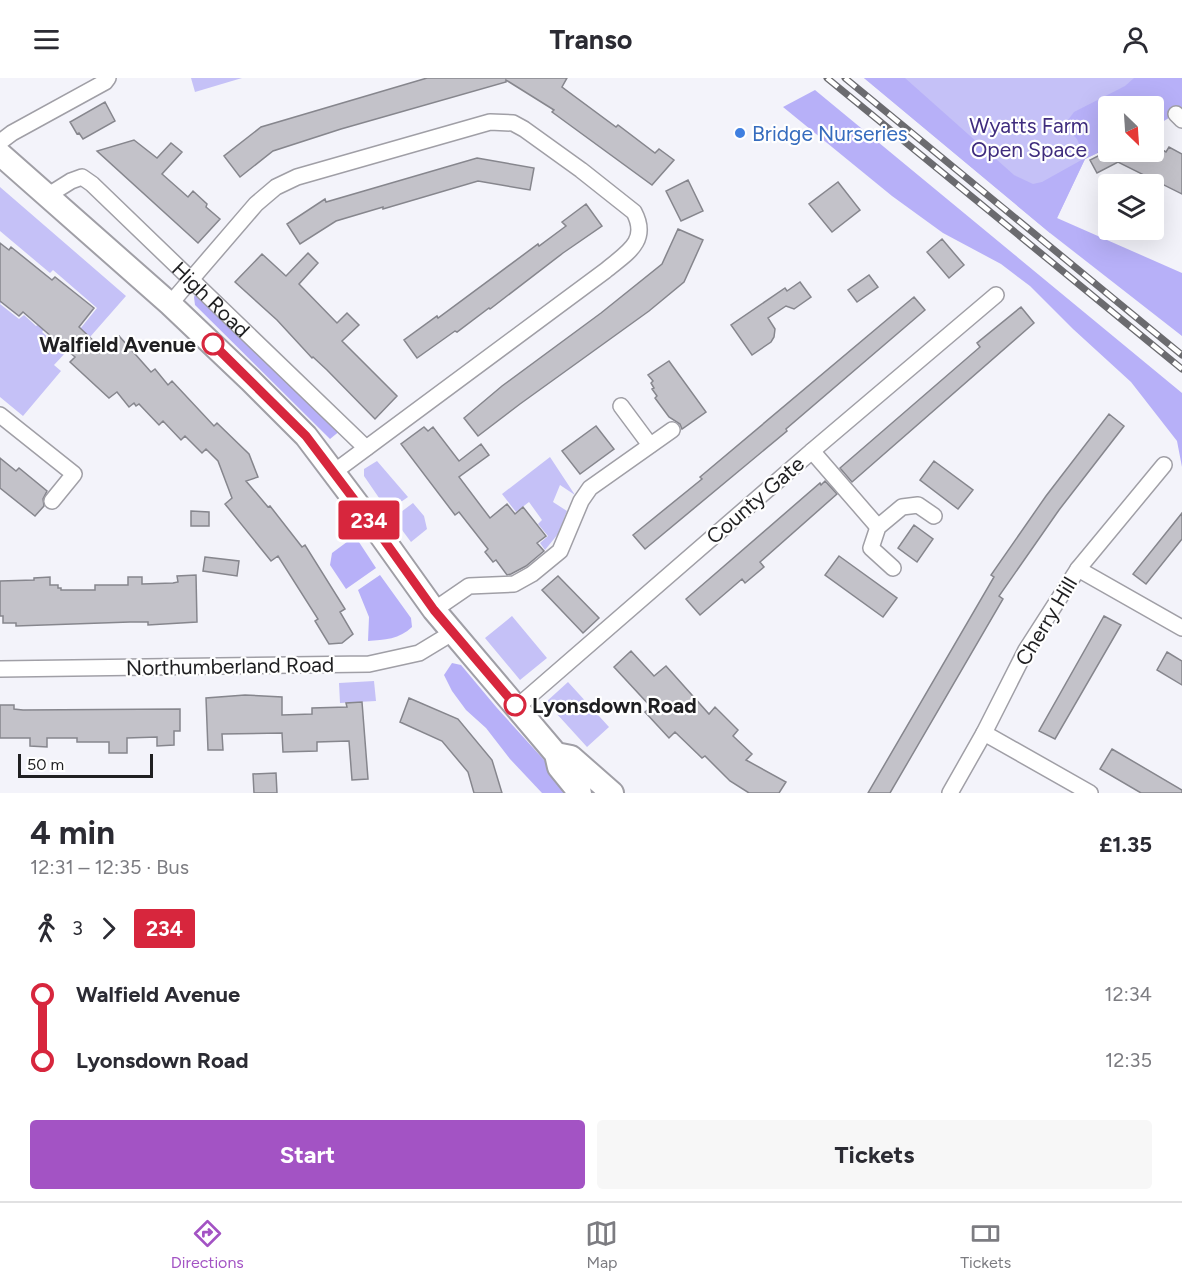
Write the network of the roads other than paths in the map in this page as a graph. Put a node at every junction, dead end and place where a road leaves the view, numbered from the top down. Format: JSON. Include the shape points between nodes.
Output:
{"nodes":[{"id":1,"x":108,"y":78,"type":"edge"},
{"id":2,"x":0,"y":142,"type":"edge"},
{"id":3,"x":0,"y":154,"type":"edge"},
{"id":4,"x":47,"y":196,"type":"junction"},
{"id":5,"x":192,"y":278,"type":"junction"},
{"id":6,"x":996,"y":295,"type":"dead end"},
{"id":7,"x":170,"y":304,"type":"junction"},
{"id":8,"x":621,"y":406,"type":"dead end"},
{"id":9,"x":0,"y":415,"type":"edge"},
{"id":10,"x":672,"y":430,"type":"dead end"},
{"id":11,"x":650,"y":445,"type":"junction"},
{"id":12,"x":366,"y":448,"type":"junction"},
{"id":13,"x":812,"y":451,"type":"junction"},
{"id":14,"x":1164,"y":465,"type":"dead end"},
{"id":15,"x":334,"y":472,"type":"junction"},
{"id":16,"x":52,"y":501,"type":"dead end"},
{"id":17,"x":934,"y":516,"type":"dead end"},
{"id":18,"x":878,"y":527,"type":"junction"},
{"id":19,"x":893,"y":568,"type":"dead end"},
{"id":20,"x":1078,"y":569,"type":"junction"},
{"id":21,"x":434,"y":610,"type":"junction"},
{"id":22,"x":1182,"y":628,"type":"edge"},
{"id":23,"x":452,"y":633,"type":"junction"},
{"id":24,"x":0,"y":669,"type":"edge"},
{"id":25,"x":517,"y":707,"type":"junction"},
{"id":26,"x":984,"y":733,"type":"junction"},
{"id":27,"x":556,"y":754,"type":"junction"},
{"id":28,"x":604,"y":791,"type":"edge"},
{"id":29,"x":580,"y":793,"type":"edge"},
{"id":30,"x":950,"y":793,"type":"edge"},
{"id":31,"x":1090,"y":793,"type":"edge"}],
"edges":[{"from":1,"to":2,"type":"street"},
{"from":3,"to":4,"type":"main road","name":"High Road"},
{"from":4,"to":5,"type":"street","name":"High Road","via":[[82,177]]},
{"from":4,"to":7,"type":"main road","name":"High Road"},
{"from":5,"to":7,"type":"street"},
{"from":5,"to":12,"type":"street","name":"High Road"},
{"from":5,"to":12,"type":"street","via":[[256,204],[276,187],[297,177],[490,122],[513,123],[524,129],[634,212],[639,222],[639,238],[632,249]]},
{"from":6,"to":13,"type":"street","name":"County Gate"},
{"from":7,"to":15,"type":"main road","name":"High Road","via":[[306,436]]},
{"from":8,"to":11,"type":"street"},
{"from":9,"to":16,"type":"street","via":[[74,474]]},
{"from":10,"to":11,"type":"street"},
{"from":11,"to":21,"type":"street","via":[[590,488],[560,550],[532,574],[514,584],[470,586]]},
{"from":12,"to":15,"type":"street"},
{"from":13,"to":18,"type":"street"},
{"from":13,"to":25,"type":"street","name":"County Gate"},
{"from":14,"to":20,"type":"street","name":"Cherry Hill"},
{"from":15,"to":21,"type":"main road","name":"High Road"},
{"from":17,"to":18,"type":"street","via":[[918,505],[902,507]]},
{"from":18,"to":19,"type":"street","via":[[871,548]]},
{"from":20,"to":22,"type":"street"},
{"from":20,"to":26,"type":"street","name":"Cherry Hill","via":[[1026,650]]},
{"from":21,"to":23,"type":"main road","name":"High Road"},
{"from":23,"to":24,"type":"street","name":"Northumberland Road","via":[[419,652],[369,664]]},
{"from":23,"to":25,"type":"main road","name":"High Road"},
{"from":25,"to":27,"type":"main road","name":"High Road"},
{"from":26,"to":30,"type":"street","name":"Cherry Hill"},
{"from":26,"to":31,"type":"street"},
{"from":27,"to":28,"type":"main road","via":[[571,757]]},
{"from":27,"to":29,"type":"main road","via":[[559,767]]}]}
